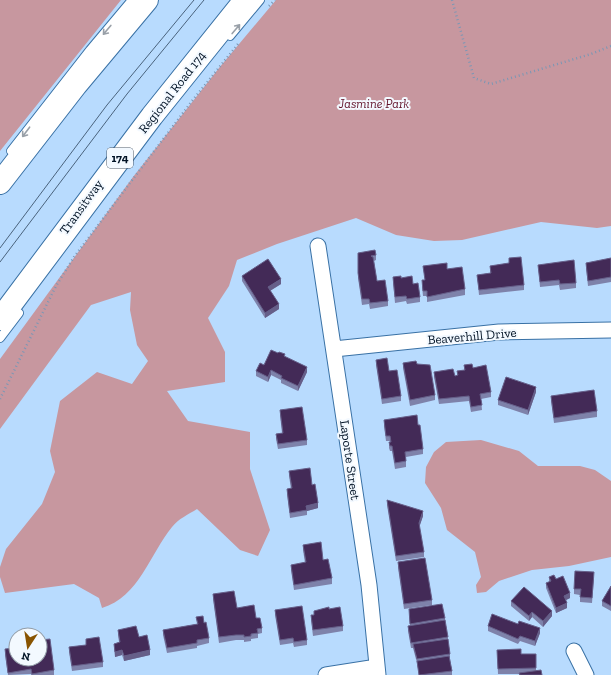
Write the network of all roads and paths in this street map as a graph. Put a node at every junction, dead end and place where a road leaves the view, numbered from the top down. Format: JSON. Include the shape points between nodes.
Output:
{"nodes":[{"id":1,"x":132,"y":0,"type":"edge"},
{"id":2,"x":148,"y":0,"type":"edge"},
{"id":3,"x":245,"y":0,"type":"edge"},
{"id":4,"x":260,"y":0,"type":"edge"},
{"id":5,"x":275,"y":0,"type":"edge"},
{"id":6,"x":452,"y":0,"type":"edge"},
{"id":7,"x":265,"y":12,"type":"dead end"},
{"id":8,"x":240,"y":41,"type":"dead end"},
{"id":9,"x":224,"y":43,"type":"dead end"},
{"id":10,"x":611,"y":46,"type":"edge"},
{"id":11,"x":4,"y":160,"type":"dead end"},
{"id":12,"x":0,"y":183,"type":"edge"},
{"id":13,"x":318,"y":246,"type":"dead end"},
{"id":14,"x":24,"y":305,"type":"dead end"},
{"id":15,"x":0,"y":319,"type":"edge"},
{"id":16,"x":611,"y":330,"type":"edge"},
{"id":17,"x":0,"y":338,"type":"edge"},
{"id":18,"x":334,"y":348,"type":"junction"},
{"id":19,"x":0,"y":400,"type":"edge"},
{"id":20,"x":574,"y":651,"type":"dead end"},
{"id":21,"x":377,"y":671,"type":"edge"},
{"id":22,"x":326,"y":675,"type":"edge"},
{"id":23,"x":586,"y":675,"type":"edge"}],
"edges":[{"from":1,"to":11,"type":"lane","one_way":true},
{"from":2,"to":12,"type":"highway","via":[[76,85]]},
{"from":3,"to":15,"type":"highway","name":"Regional Road 174","number":"174","via":[[152,116]]},
{"from":9,"to":4,"type":"lane","one_way":true},
{"from":5,"to":7,"type":"path"},
{"from":6,"to":10,"type":"path","via":[[474,78],[482,82],[491,84]]},
{"from":8,"to":19,"type":"path","via":[[74,257],[53,291]]},
{"from":13,"to":18,"type":"street","name":"Laporte Street"},
{"from":14,"to":17,"type":"lane"},
{"from":16,"to":18,"type":"street","name":"Beaverhill Drive","via":[[499,332]]},
{"from":18,"to":21,"type":"street","name":"Laporte Street","via":[[369,585]]},
{"from":20,"to":23,"type":"street"},
{"from":21,"to":22,"type":"street"}]}
